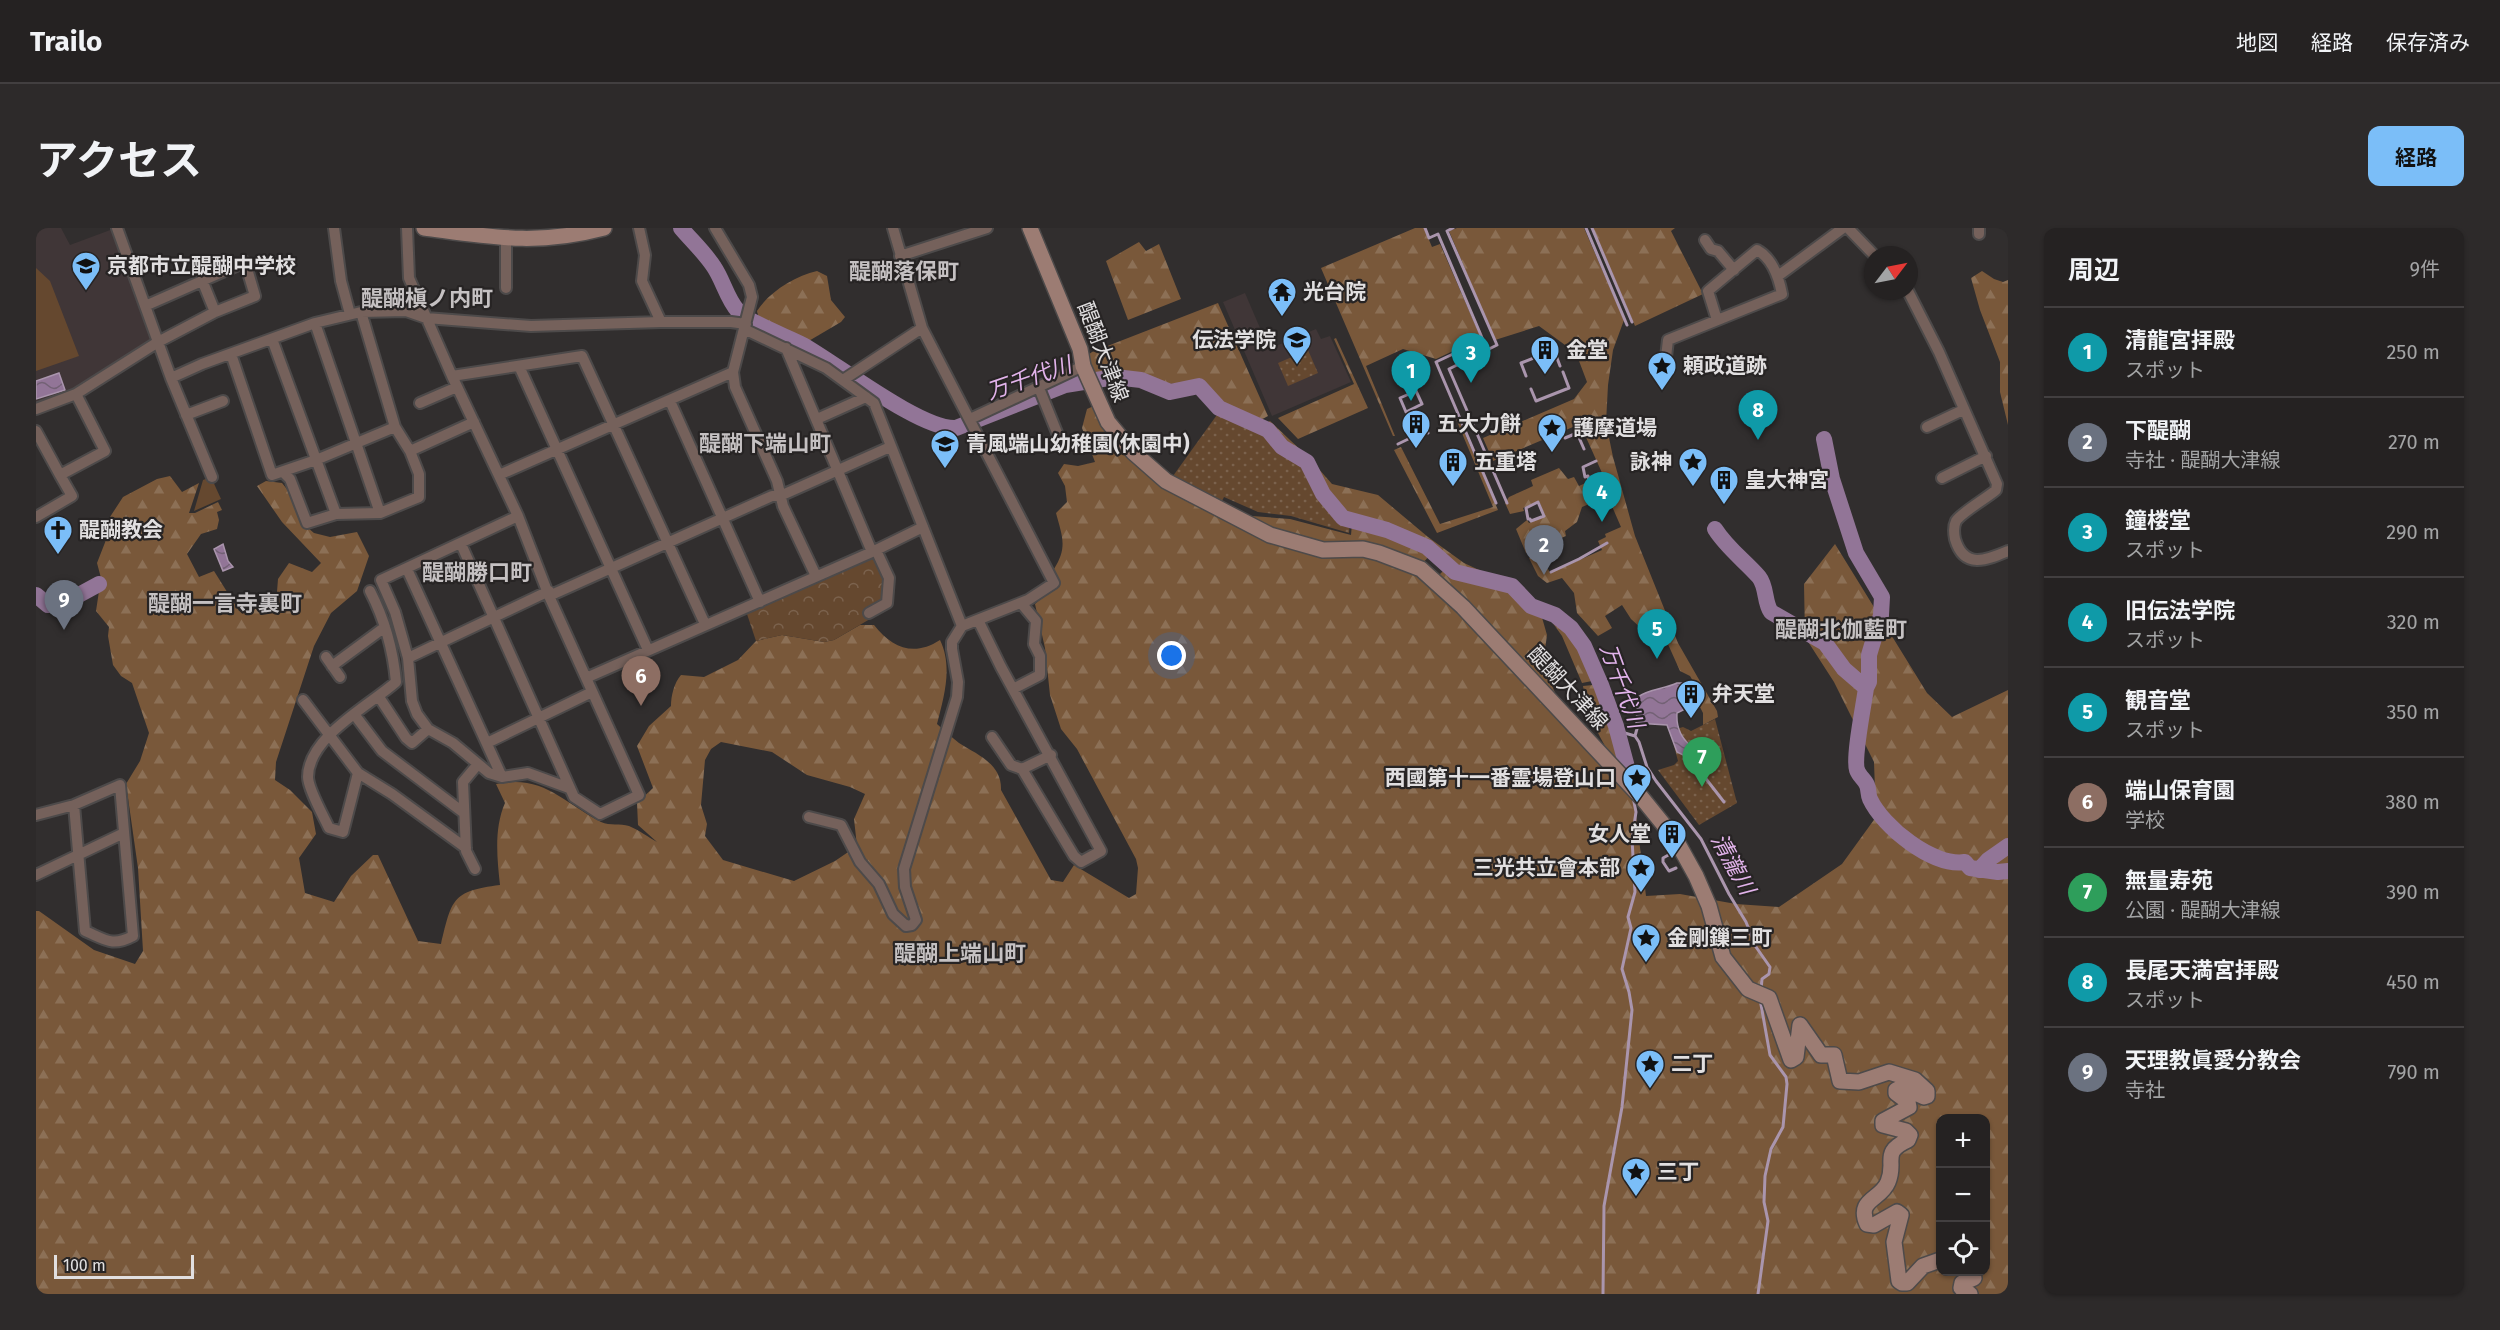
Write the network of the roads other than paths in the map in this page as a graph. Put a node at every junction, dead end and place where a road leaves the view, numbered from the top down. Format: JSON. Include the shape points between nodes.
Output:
{"nodes":[{"id":1,"x":117,"y":228,"type":"edge"},
{"id":2,"x":334,"y":228,"type":"edge"},
{"id":3,"x":407,"y":228,"type":"edge"},
{"id":4,"x":424,"y":228,"type":"edge"},
{"id":5,"x":604,"y":228,"type":"edge"},
{"id":6,"x":639,"y":228,"type":"edge"},
{"id":7,"x":715,"y":228,"type":"edge"},
{"id":8,"x":893,"y":228,"type":"edge"},
{"id":9,"x":987,"y":228,"type":"edge"},
{"id":10,"x":1030,"y":228,"type":"edge"},
{"id":11,"x":1843,"y":228,"type":"edge"},
{"id":12,"x":1848,"y":228,"type":"edge"},
{"id":13,"x":588,"y":230,"type":"edge"},
{"id":14,"x":542,"y":234,"type":"edge"},
{"id":15,"x":506,"y":239,"type":"junction"},
{"id":16,"x":1705,"y":240,"type":"dead end"},
{"id":17,"x":1865,"y":246,"type":"edge"},
{"id":18,"x":900,"y":256,"type":"junction"},
{"id":19,"x":1734,"y":270,"type":"junction"},
{"id":20,"x":1778,"y":276,"type":"junction"},
{"id":21,"x":202,"y":280,"type":"junction"},
{"id":22,"x":506,"y":288,"type":"dead end"},
{"id":23,"x":1913,"y":300,"type":"edge"},
{"id":24,"x":145,"y":306,"type":"junction"},
{"id":25,"x":215,"y":312,"type":"junction"},
{"id":26,"x":356,"y":313,"type":"junction"},
{"id":27,"x":426,"y":318,"type":"junction"},
{"id":28,"x":1717,"y":320,"type":"junction"},
{"id":29,"x":661,"y":322,"type":"junction"},
{"id":30,"x":746,"y":322,"type":"junction"},
{"id":31,"x":315,"y":323,"type":"junction"},
{"id":32,"x":922,"y":328,"type":"junction"},
{"id":33,"x":272,"y":339,"type":"junction"},
{"id":34,"x":158,"y":342,"type":"junction"},
{"id":35,"x":786,"y":348,"type":"junction"},
{"id":36,"x":231,"y":354,"type":"junction"},
{"id":37,"x":1666,"y":357,"type":"dead end"},
{"id":38,"x":519,"y":366,"type":"junction"},
{"id":39,"x":733,"y":372,"type":"junction"},
{"id":40,"x":452,"y":376,"type":"junction"},
{"id":41,"x":1087,"y":376,"type":"junction"},
{"id":42,"x":848,"y":377,"type":"junction"},
{"id":43,"x":171,"y":378,"type":"junction"},
{"id":44,"x":457,"y":387,"type":"junction"},
{"id":45,"x":1041,"y":393,"type":"junction"},
{"id":46,"x":76,"y":394,"type":"junction"},
{"id":47,"x":866,"y":397,"type":"junction"},
{"id":48,"x":223,"y":401,"type":"dead end"},
{"id":49,"x":670,"y":401,"type":"junction"},
{"id":50,"x":420,"y":403,"type":"dead end"},
{"id":51,"x":36,"y":409,"type":"edge"},
{"id":52,"x":1963,"y":410,"type":"junction"},
{"id":53,"x":186,"y":415,"type":"junction"},
{"id":54,"x":817,"y":419,"type":"junction"},
{"id":55,"x":474,"y":422,"type":"junction"},
{"id":56,"x":971,"y":422,"type":"junction"},
{"id":57,"x":614,"y":426,"type":"junction"},
{"id":58,"x":395,"y":427,"type":"junction"},
{"id":59,"x":1927,"y":427,"type":"dead end"},
{"id":60,"x":36,"y":431,"type":"edge"},
{"id":61,"x":1060,"y":440,"type":"dead end"},
{"id":62,"x":356,"y":444,"type":"junction"},
{"id":63,"x":890,"y":447,"type":"junction"},
{"id":64,"x":558,"y":450,"type":"junction"},
{"id":65,"x":410,"y":451,"type":"junction"},
{"id":66,"x":1986,"y":456,"type":"junction"},
{"id":67,"x":316,"y":460,"type":"junction"},
{"id":68,"x":838,"y":471,"type":"junction"},
{"id":69,"x":284,"y":473,"type":"junction"},
{"id":70,"x":60,"y":475,"type":"junction"},
{"id":71,"x":499,"y":476,"type":"junction"},
{"id":72,"x":212,"y":477,"type":"dead end"},
{"id":73,"x":1942,"y":478,"type":"dead end"},
{"id":74,"x":780,"y":496,"type":"junction"},
{"id":75,"x":380,"y":513,"type":"junction"},
{"id":76,"x":336,"y":514,"type":"junction"},
{"id":77,"x":518,"y":516,"type":"junction"},
{"id":78,"x":36,"y":517,"type":"edge"},
{"id":79,"x":723,"y":517,"type":"junction"},
{"id":80,"x":922,"y":527,"type":"junction"},
{"id":81,"x":667,"y":542,"type":"junction"},
{"id":82,"x":461,"y":544,"type":"junction"},
{"id":83,"x":874,"y":551,"type":"junction"},
{"id":84,"x":2008,"y":551,"type":"edge"},
{"id":85,"x":613,"y":568,"type":"junction"},
{"id":86,"x":407,"y":569,"type":"junction"},
{"id":87,"x":816,"y":576,"type":"junction"},
{"id":88,"x":370,"y":591,"type":"dead end"},
{"id":89,"x":549,"y":594,"type":"junction"},
{"id":90,"x":760,"y":602,"type":"junction"},
{"id":91,"x":1021,"y":603,"type":"junction"},
{"id":92,"x":869,"y":613,"type":"dead end"},
{"id":93,"x":494,"y":617,"type":"junction"},
{"id":94,"x":978,"y":620,"type":"junction"},
{"id":95,"x":705,"y":624,"type":"junction"},
{"id":96,"x":962,"y":626,"type":"junction"},
{"id":97,"x":385,"y":627,"type":"junction"},
{"id":98,"x":441,"y":642,"type":"junction"},
{"id":99,"x":648,"y":650,"type":"junction"},
{"id":100,"x":408,"y":658,"type":"junction"},
{"id":101,"x":340,"y":677,"type":"dead end"},
{"id":102,"x":586,"y":678,"type":"junction"},
{"id":103,"x":1013,"y":688,"type":"junction"},
{"id":104,"x":592,"y":692,"type":"junction"},
{"id":105,"x":379,"y":697,"type":"junction"},
{"id":106,"x":303,"y":700,"type":"dead end"},
{"id":107,"x":354,"y":714,"type":"junction"},
{"id":108,"x":539,"y":718,"type":"junction"},
{"id":109,"x":428,"y":729,"type":"junction"},
{"id":110,"x":329,"y":734,"type":"junction"},
{"id":111,"x":992,"y":737,"type":"dead end"},
{"id":112,"x":487,"y":743,"type":"junction"},
{"id":113,"x":1051,"y":755,"type":"junction"},
{"id":114,"x":478,"y":764,"type":"junction"},
{"id":115,"x":1022,"y":770,"type":"junction"},
{"id":116,"x":358,"y":773,"type":"junction"},
{"id":117,"x":502,"y":777,"type":"junction"},
{"id":118,"x":569,"y":788,"type":"junction"},
{"id":119,"x":74,"y":805,"type":"junction"},
{"id":120,"x":464,"y":813,"type":"junction"},
{"id":121,"x":36,"y":815,"type":"edge"},
{"id":122,"x":809,"y":817,"type":"dead end"},
{"id":123,"x":124,"y":833,"type":"junction"},
{"id":124,"x":466,"y":848,"type":"junction"},
{"id":125,"x":78,"y":855,"type":"junction"},
{"id":126,"x":475,"y":869,"type":"dead end"},
{"id":127,"x":36,"y":875,"type":"edge"},
{"id":128,"x":1936,"y":1262,"type":"edge"},
{"id":129,"x":1973,"y":1276,"type":"edge"},
{"id":130,"x":1970,"y":1294,"type":"edge"}],
"edges":[{"from":1,"to":24,"type":"street"},
{"from":2,"to":26,"type":"street","via":[[341,281]]},
{"from":3,"to":27,"type":"street","via":[[409,278]]},
{"from":4,"to":15,"type":"main road"},
{"from":5,"to":13,"type":"main road"},
{"from":6,"to":29,"type":"street","via":[[645,255],[642,281]]},
{"from":7,"to":30,"type":"street","via":[[749,285],[752,297]]},
{"from":8,"to":18,"type":"street"},
{"from":9,"to":18,"type":"street"},
{"from":10,"to":41,"type":"main road","name":"醍醐大津線","via":[[1080,349]]},
{"from":11,"to":20,"type":"street"},
{"from":12,"to":17,"type":"street"},
{"from":13,"to":14,"type":"main road"},
{"from":14,"to":15,"type":"main road"},
{"from":15,"to":22,"type":"street"},
{"from":16,"to":19,"type":"street"},
{"from":18,"to":32,"type":"street"},
{"from":19,"to":20,"type":"street","via":[[1757,250],[1766,255]]},
{"from":19,"to":28,"type":"street","via":[[1708,291]]},
{"from":20,"to":28,"type":"street","via":[[1782,294]]},
{"from":21,"to":24,"type":"street"},
{"from":21,"to":25,"type":"street"},
{"from":21,"to":25,"type":"street","via":[[245,262],[255,296]]},
{"from":23,"to":52,"type":"street"},
{"from":24,"to":34,"type":"street"},
{"from":25,"to":34,"type":"street"},
{"from":26,"to":27,"type":"street","via":[[406,311]]},
{"from":26,"to":31,"type":"street"},
{"from":26,"to":58,"type":"street"},
{"from":27,"to":29,"type":"street","via":[[531,326]]},
{"from":27,"to":40,"type":"street"},
{"from":28,"to":37,"type":"street","via":[[1668,340]]},
{"from":29,"to":30,"type":"street"},
{"from":30,"to":35,"type":"street"},
{"from":30,"to":39,"type":"street"},
{"from":31,"to":33,"type":"street"},
{"from":31,"to":62,"type":"street"},
{"from":32,"to":42,"type":"street"},
{"from":32,"to":56,"type":"street"},
{"from":33,"to":36,"type":"street"},
{"from":33,"to":67,"type":"street"},
{"from":34,"to":43,"type":"street"},
{"from":34,"to":46,"type":"street"},
{"from":35,"to":42,"type":"street"},
{"from":35,"to":54,"type":"street"},
{"from":36,"to":43,"type":"street"},
{"from":36,"to":69,"type":"street","via":[[272,475]]},
{"from":38,"to":40,"type":"street"},
{"from":38,"to":57,"type":"street","via":[[582,356]]},
{"from":38,"to":64,"type":"street"},
{"from":39,"to":49,"type":"street"},
{"from":39,"to":74,"type":"street","via":[[735,387]]},
{"from":40,"to":44,"type":"street"},
{"from":41,"to":45,"type":"street"},
{"from":41,"to":128,"type":"main road","name":"醍醐大津線","via":[[1108,422],[1133,452],[1166,481],[1270,535],[1323,550],[1363,549],[1421,569],[1463,607],[1642,798],[1676,840],[1709,906],[1723,957],[1738,980],[1769,998],[1791,1060],[1796,1057],[1800,1025],[1821,1055],[1834,1056],[1840,1081],[1859,1082],[1889,1072],[1915,1080],[1927,1090],[1924,1097],[1902,1087],[1896,1090],[1909,1107],[1888,1116],[1883,1125],[1910,1135],[1892,1152],[1889,1181],[1866,1206],[1864,1216],[1868,1224],[1874,1225],[1897,1212],[1901,1215],[1894,1242],[1902,1283],[1907,1283],[1923,1266]]},
{"from":42,"to":47,"type":"street"},
{"from":43,"to":53,"type":"street"},
{"from":44,"to":50,"type":"street"},
{"from":44,"to":55,"type":"street"},
{"from":45,"to":56,"type":"street"},
{"from":45,"to":61,"type":"street"},
{"from":46,"to":51,"type":"street"},
{"from":46,"to":70,"type":"street","via":[[105,451]]},
{"from":47,"to":54,"type":"street"},
{"from":47,"to":63,"type":"street","via":[[874,403]]},
{"from":48,"to":53,"type":"street"},
{"from":49,"to":57,"type":"street"},
{"from":49,"to":79,"type":"street"},
{"from":52,"to":59,"type":"street"},
{"from":52,"to":66,"type":"street"},
{"from":53,"to":72,"type":"street"},
{"from":54,"to":68,"type":"street"},
{"from":55,"to":65,"type":"street"},
{"from":55,"to":71,"type":"street"},
{"from":56,"to":91,"type":"street","via":[[1054,583]]},
{"from":57,"to":64,"type":"street"},
{"from":57,"to":81,"type":"street"},
{"from":58,"to":62,"type":"street"},
{"from":58,"to":65,"type":"street"},
{"from":60,"to":70,"type":"street"},
{"from":62,"to":67,"type":"street"},
{"from":62,"to":75,"type":"street"},
{"from":63,"to":68,"type":"street"},
{"from":63,"to":80,"type":"street"},
{"from":64,"to":71,"type":"street"},
{"from":64,"to":85,"type":"street"},
{"from":65,"to":75,"type":"street","via":[[419,474],[419,497]]},
{"from":66,"to":73,"type":"street"},
{"from":66,"to":84,"type":"street","via":[[1996,490],[1957,519],[1955,539],[1959,550],[1970,560],[1988,559]]},
{"from":67,"to":69,"type":"street"},
{"from":67,"to":76,"type":"street"},
{"from":68,"to":74,"type":"street"},
{"from":68,"to":83,"type":"street"},
{"from":69,"to":76,"type":"street","via":[[307,523]]},
{"from":70,"to":78,"type":"street","via":[[72,496]]},
{"from":71,"to":77,"type":"street"},
{"from":74,"to":79,"type":"street"},
{"from":74,"to":87,"type":"street"},
{"from":75,"to":76,"type":"street"},
{"from":77,"to":82,"type":"street"},
{"from":77,"to":89,"type":"street"},
{"from":79,"to":81,"type":"street"},
{"from":79,"to":90,"type":"street"},
{"from":80,"to":83,"type":"street"},
{"from":80,"to":96,"type":"street"},
{"from":81,"to":85,"type":"street"},
{"from":81,"to":95,"type":"street"},
{"from":82,"to":86,"type":"street"},
{"from":82,"to":93,"type":"street"},
{"from":83,"to":87,"type":"street"},
{"from":83,"to":92,"type":"street","via":[[890,578],[886,603]]},
{"from":85,"to":89,"type":"street"},
{"from":85,"to":99,"type":"street"},
{"from":86,"to":98,"type":"street"},
{"from":86,"to":100,"type":"street","via":[[381,580]]},
{"from":87,"to":90,"type":"street"},
{"from":88,"to":97,"type":"street"},
{"from":89,"to":93,"type":"street"},
{"from":89,"to":102,"type":"street"},
{"from":90,"to":95,"type":"street"},
{"from":91,"to":94,"type":"street"},
{"from":91,"to":103,"type":"street","via":[[1036,621],[1040,675]]},
{"from":93,"to":98,"type":"street"},
{"from":93,"to":108,"type":"street"},
{"from":94,"to":96,"type":"street"},
{"from":94,"to":103,"type":"street"},
{"from":95,"to":99,"type":"street"},
{"from":96,"to":122,"type":"street","via":[[952,642],[957,697],[904,869],[916,920],[912,925],[906,926],[893,914],[879,884],[860,862],[841,825]]},
{"from":97,"to":101,"type":"street","via":[[329,662]]},
{"from":97,"to":105,"type":"street","via":[[396,682]]},
{"from":98,"to":100,"type":"street"},
{"from":98,"to":112,"type":"street"},
{"from":99,"to":102,"type":"street"},
{"from":100,"to":109,"type":"street","via":[[412,701]]},
{"from":102,"to":104,"type":"street"},
{"from":103,"to":113,"type":"street"},
{"from":104,"to":108,"type":"street"},
{"from":104,"to":118,"type":"street","via":[[639,795],[600,814],[574,797]]},
{"from":105,"to":107,"type":"street"},
{"from":105,"to":109,"type":"street","via":[[412,743]]},
{"from":106,"to":110,"type":"street"},
{"from":107,"to":110,"type":"street"},
{"from":107,"to":120,"type":"street","via":[[382,751]]},
{"from":108,"to":112,"type":"street"},
{"from":108,"to":118,"type":"street"},
{"from":109,"to":114,"type":"street"},
{"from":110,"to":116,"type":"street"},
{"from":110,"to":116,"type":"street","via":[[312,760],[307,779],[329,828],[342,832]]},
{"from":111,"to":115,"type":"street","via":[[1011,765]]},
{"from":112,"to":117,"type":"street"},
{"from":113,"to":115,"type":"street"},
{"from":113,"to":115,"type":"street","via":[[1101,851],[1081,862]]},
{"from":114,"to":117,"type":"street"},
{"from":114,"to":120,"type":"street","via":[[463,782]]},
{"from":116,"to":124,"type":"street"},
{"from":117,"to":118,"type":"street","via":[[528,773]]},
{"from":119,"to":121,"type":"street"},
{"from":119,"to":123,"type":"street","via":[[120,785]]},
{"from":119,"to":125,"type":"street"},
{"from":120,"to":124,"type":"street"},
{"from":123,"to":125,"type":"street"},
{"from":123,"to":125,"type":"street","via":[[133,936],[123,942],[113,944],[86,931]]},
{"from":124,"to":126,"type":"street"},
{"from":125,"to":127,"type":"street"},
{"from":129,"to":130,"type":"main road","via":[[1961,1288]]}]}
